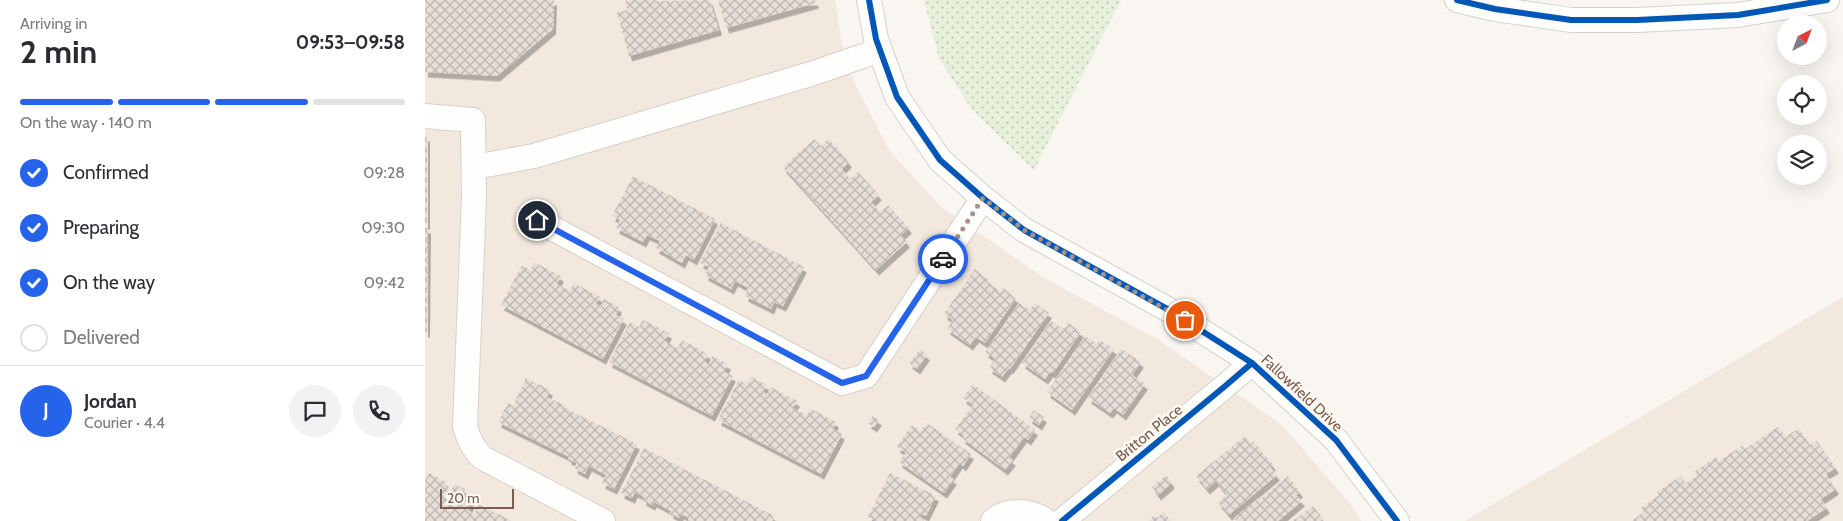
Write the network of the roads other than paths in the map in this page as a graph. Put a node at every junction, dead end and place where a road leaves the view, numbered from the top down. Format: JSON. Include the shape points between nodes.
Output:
{"nodes":[{"id":1,"x":869,"y":0,"type":"edge"},
{"id":2,"x":1457,"y":0,"type":"edge"},
{"id":3,"x":1827,"y":0,"type":"edge"},
{"id":4,"x":880,"y":50,"type":"junction"},
{"id":5,"x":425,"y":116,"type":"edge"},
{"id":6,"x":475,"y":167,"type":"junction"},
{"id":7,"x":983,"y":198,"type":"junction"},
{"id":8,"x":537,"y":220,"type":"dead end"},
{"id":9,"x":1251,"y":362,"type":"junction"},
{"id":10,"x":603,"y":521,"type":"edge"},
{"id":11,"x":993,"y":521,"type":"edge"},
{"id":12,"x":1046,"y":521,"type":"edge"},
{"id":13,"x":1062,"y":521,"type":"edge"},
{"id":14,"x":1397,"y":521,"type":"edge"}],
"edges":[{"from":1,"to":4,"type":"street","name":"Fallowfield Drive"},
{"from":2,"to":3,"type":"street","via":[[1571,20],[1738,15]]},
{"from":4,"to":6,"type":"street","via":[[814,73],[534,156]]},
{"from":4,"to":7,"type":"street","name":"Fallowfield Drive","via":[[897,97],[940,160]]},
{"from":5,"to":6,"type":"street","via":[[473,120]]},
{"from":6,"to":10,"type":"street","via":[[465,426],[468,439],[483,458]]},
{"from":7,"to":8,"type":"street","via":[[866,376],[842,383]]},
{"from":7,"to":9,"type":"street","name":"Fallowfield Drive","via":[[1024,230],[1169,310]]},
{"from":9,"to":13,"type":"street","name":"Britton Place"},
{"from":9,"to":14,"type":"street","name":"Fallowfield Drive","via":[[1336,440]]},
{"from":11,"to":12,"type":"street","via":[[1011,512],[1025,512]]}]}
